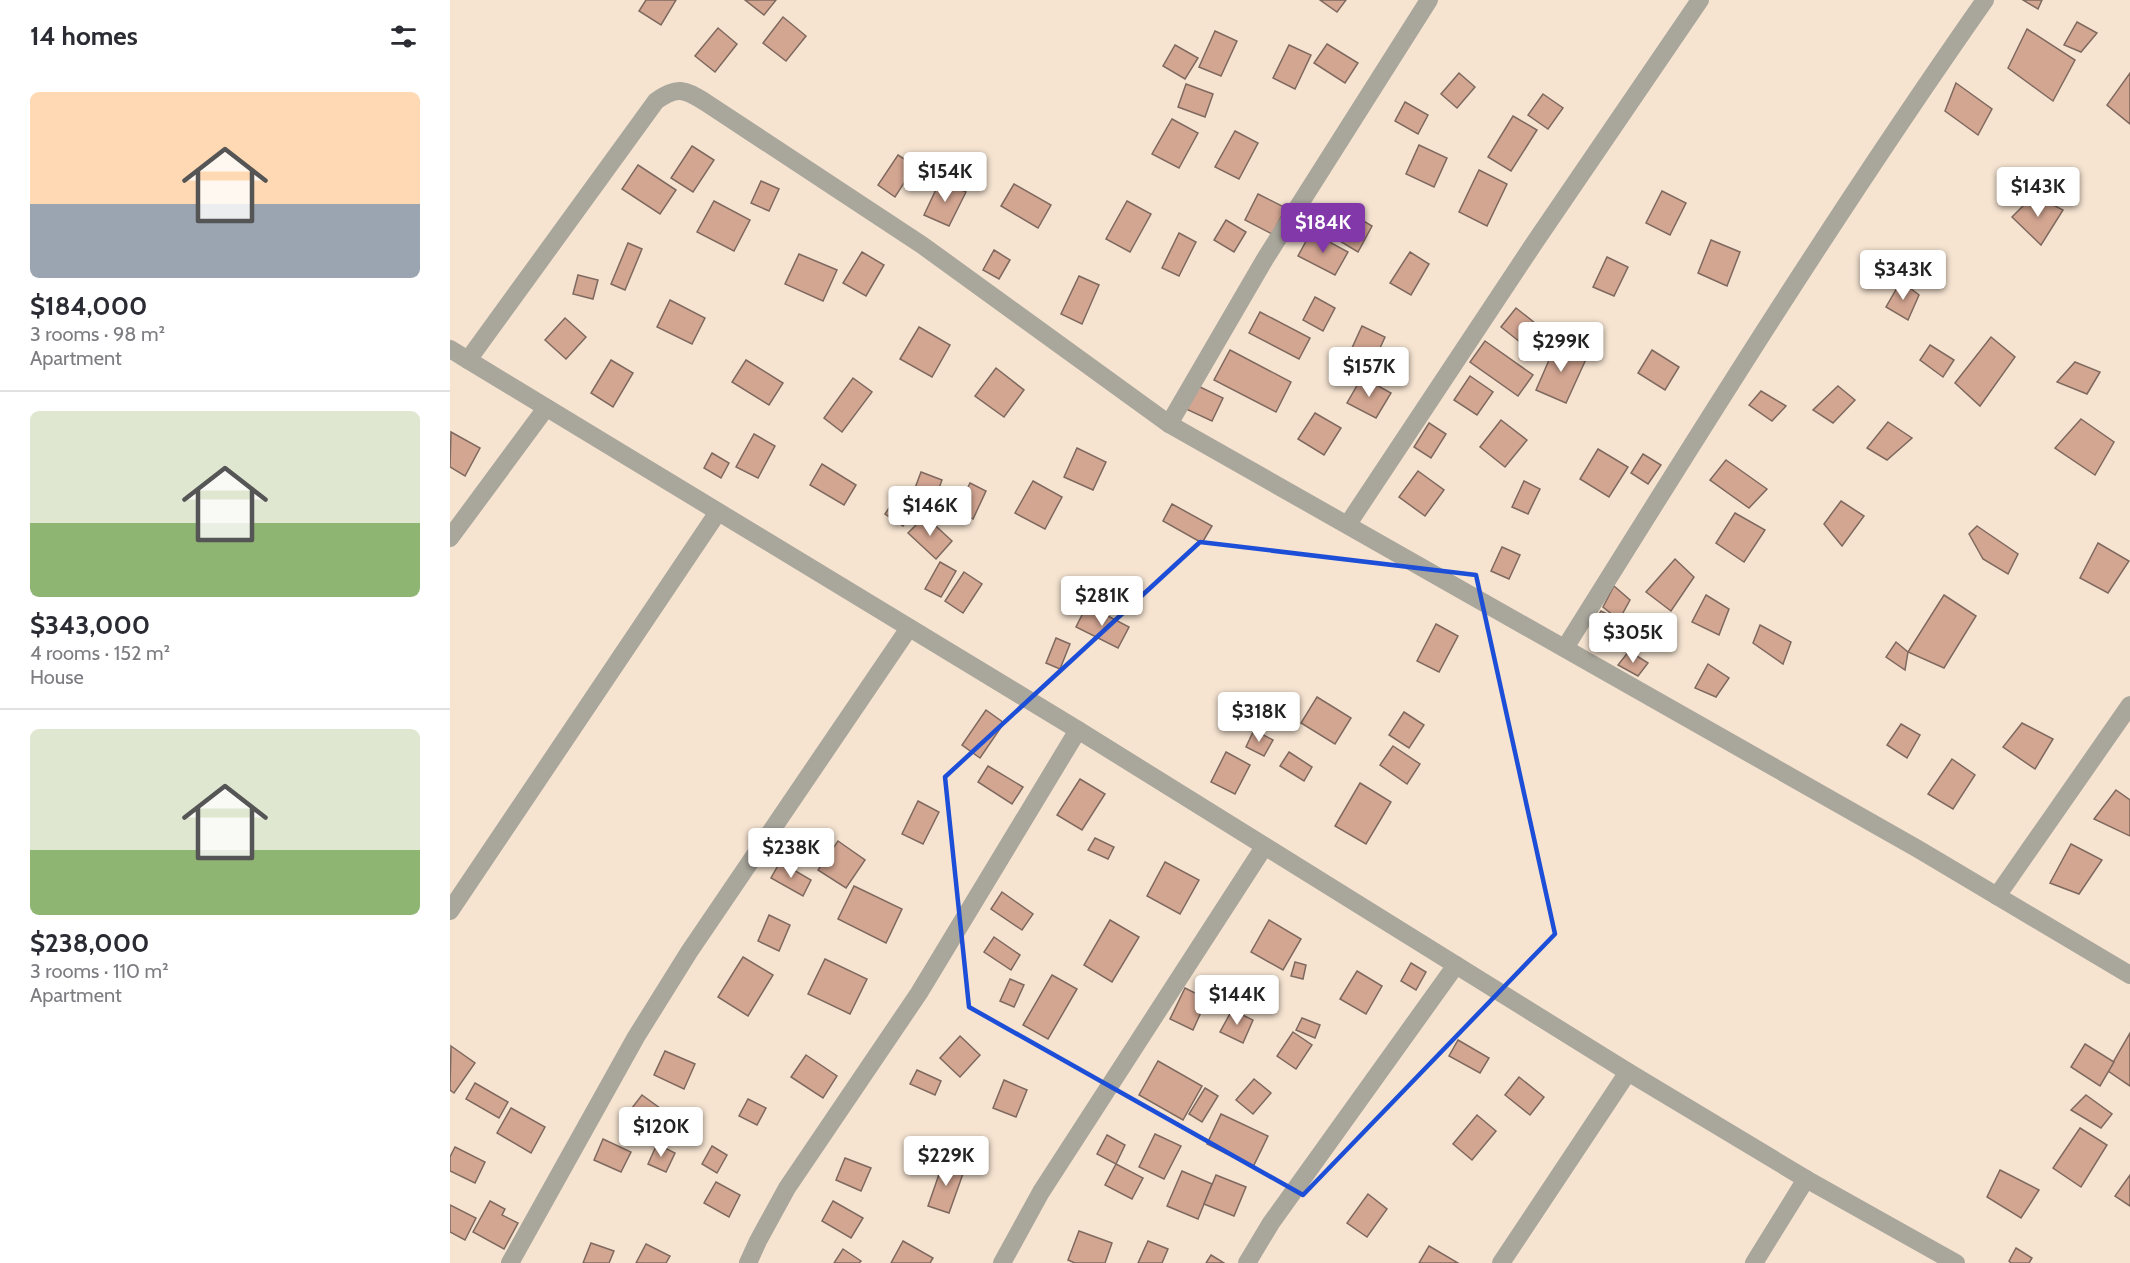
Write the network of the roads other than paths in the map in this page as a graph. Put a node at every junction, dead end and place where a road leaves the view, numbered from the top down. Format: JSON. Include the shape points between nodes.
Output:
{"nodes":[{"id":1,"x":1429,"y":0,"type":"edge"},
{"id":2,"x":1700,"y":0,"type":"edge"},
{"id":3,"x":1984,"y":0,"type":"edge"},
{"id":4,"x":450,"y":349,"type":"edge"},
{"id":5,"x":468,"y":360,"type":"junction"},
{"id":6,"x":546,"y":408,"type":"junction"},
{"id":7,"x":1169,"y":424,"type":"junction"},
{"id":8,"x":718,"y":512,"type":"junction"},
{"id":9,"x":1348,"y":524,"type":"junction"},
{"id":10,"x":450,"y":538,"type":"edge"},
{"id":11,"x":909,"y":628,"type":"junction"},
{"id":12,"x":1565,"y":648,"type":"junction"},
{"id":13,"x":2130,"y":705,"type":"edge"},
{"id":14,"x":1078,"y":730,"type":"junction"},
{"id":15,"x":1264,"y":847,"type":"junction"},
{"id":16,"x":1997,"y":896,"type":"junction"},
{"id":17,"x":450,"y":911,"type":"edge"},
{"id":18,"x":1456,"y":965,"type":"junction"},
{"id":19,"x":2130,"y":975,"type":"edge"},
{"id":20,"x":1628,"y":1072,"type":"junction"},
{"id":21,"x":1806,"y":1179,"type":"junction"},
{"id":22,"x":510,"y":1263,"type":"edge"},
{"id":23,"x":748,"y":1263,"type":"edge"},
{"id":24,"x":1002,"y":1263,"type":"edge"},
{"id":25,"x":1247,"y":1263,"type":"edge"},
{"id":26,"x":1501,"y":1263,"type":"edge"},
{"id":27,"x":1754,"y":1263,"type":"edge"},
{"id":28,"x":1956,"y":1263,"type":"edge"}],
"edges":[{"from":1,"to":7,"type":"street","via":[[1266,259]]},
{"from":2,"to":9,"type":"street"},
{"from":3,"to":12,"type":"street","via":[[1893,133]]},
{"from":4,"to":5,"type":"street"},
{"from":5,"to":6,"type":"street"},
{"from":5,"to":7,"type":"street","via":[[656,101],[670,91],[680,90],[705,102],[922,245]]},
{"from":6,"to":8,"type":"street"},
{"from":6,"to":10,"type":"street"},
{"from":7,"to":9,"type":"street"},
{"from":8,"to":11,"type":"street"},
{"from":8,"to":17,"type":"street"},
{"from":9,"to":12,"type":"street"},
{"from":11,"to":14,"type":"street"},
{"from":11,"to":22,"type":"street","via":[[677,971]]},
{"from":12,"to":16,"type":"street"},
{"from":13,"to":16,"type":"street"},
{"from":14,"to":15,"type":"street"},
{"from":14,"to":23,"type":"street","via":[[919,993],[787,1188]]},
{"from":15,"to":18,"type":"street"},
{"from":15,"to":24,"type":"street","via":[[1041,1192]]},
{"from":16,"to":19,"type":"street"},
{"from":18,"to":20,"type":"street"},
{"from":18,"to":25,"type":"street"},
{"from":20,"to":21,"type":"street"},
{"from":20,"to":26,"type":"street"},
{"from":21,"to":27,"type":"street"},
{"from":21,"to":28,"type":"street"}]}
